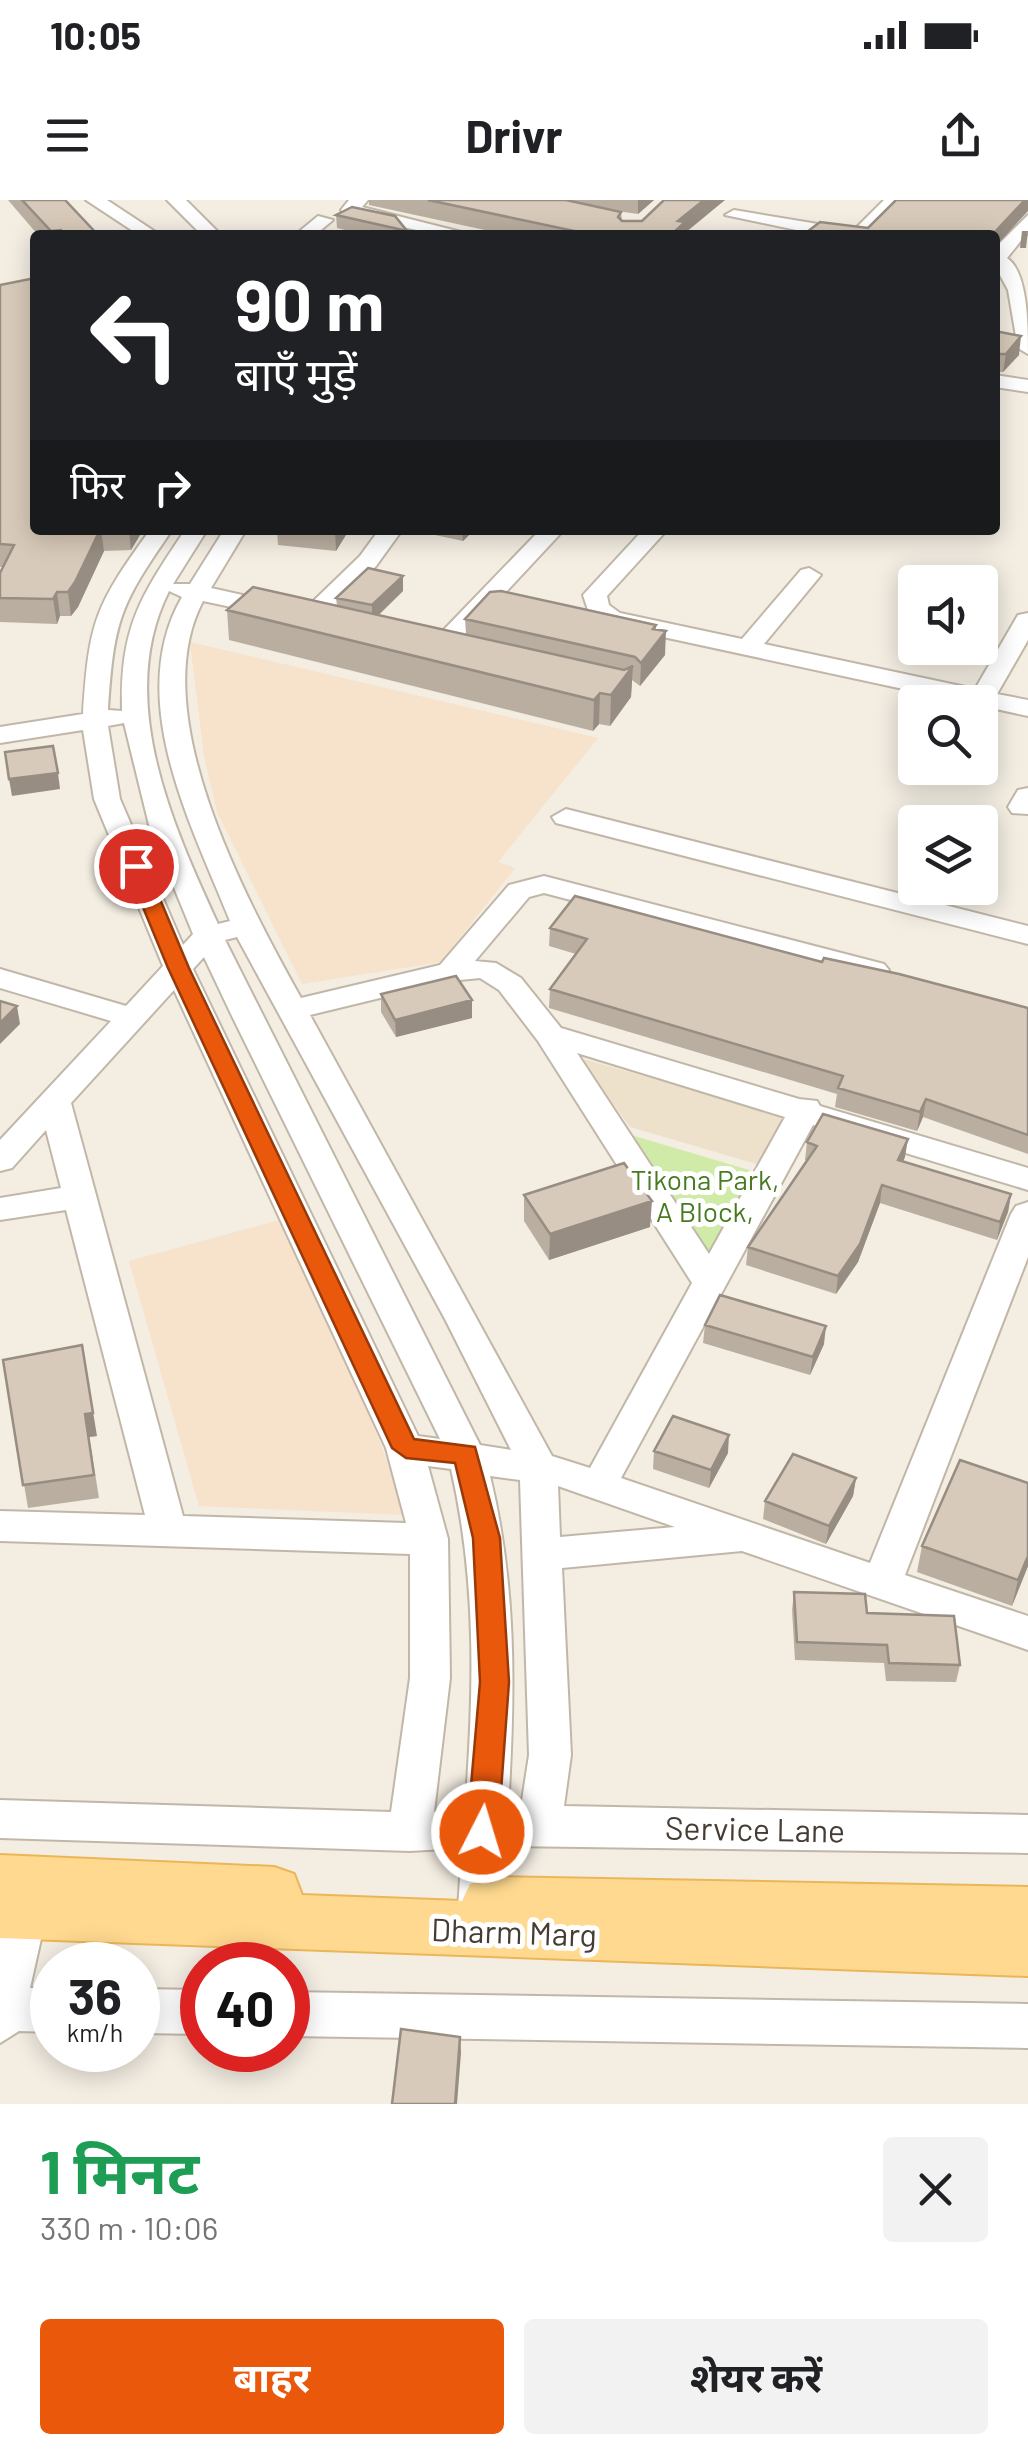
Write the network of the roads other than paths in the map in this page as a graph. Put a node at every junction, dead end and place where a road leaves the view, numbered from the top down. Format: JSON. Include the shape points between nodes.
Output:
{"nodes":[{"id":1,"x":95,"y":200,"type":"edge"},
{"id":2,"x":176,"y":200,"type":"edge"},
{"id":3,"x":359,"y":200,"type":"edge"},
{"id":4,"x":751,"y":200,"type":"edge"},
{"id":5,"x":894,"y":200,"type":"edge"},
{"id":6,"x":324,"y":220,"type":"dead end"},
{"id":7,"x":1028,"y":220,"type":"edge"},
{"id":8,"x":143,"y":230,"type":"edge"},
{"id":9,"x":207,"y":230,"type":"edge"},
{"id":10,"x":311,"y":230,"type":"edge"},
{"id":11,"x":441,"y":230,"type":"edge"},
{"id":12,"x":813,"y":230,"type":"edge"},
{"id":13,"x":861,"y":230,"type":"edge"},
{"id":14,"x":1000,"y":254,"type":"edge"},
{"id":15,"x":1000,"y":262,"type":"edge"},
{"id":16,"x":1007,"y":265,"type":"junction"},
{"id":17,"x":1028,"y":266,"type":"edge"},
{"id":18,"x":1000,"y":321,"type":"edge"},
{"id":19,"x":1024,"y":325,"type":"junction"},
{"id":20,"x":1028,"y":348,"type":"edge"},
{"id":21,"x":1000,"y":383,"type":"edge"},
{"id":22,"x":1028,"y":386,"type":"edge"},
{"id":23,"x":158,"y":535,"type":"edge"},
{"id":24,"x":193,"y":535,"type":"edge"},
{"id":25,"x":232,"y":535,"type":"edge"},
{"id":26,"x":388,"y":535,"type":"edge"},
{"id":27,"x":547,"y":535,"type":"edge"},
{"id":28,"x":651,"y":535,"type":"edge"},
{"id":29,"x":810,"y":576,"type":"dead end"},
{"id":30,"x":161,"y":585,"type":"junction"},
{"id":31,"x":198,"y":593,"type":"junction"},
{"id":32,"x":311,"y":617,"type":"junction"},
{"id":33,"x":1027,"y":620,"type":"edge"},
{"id":34,"x":348,"y":625,"type":"edge"},
{"id":35,"x":750,"y":646,"type":"junction"},
{"id":36,"x":480,"y":654,"type":"edge"},
{"id":37,"x":925,"y":685,"type":"edge"},
{"id":38,"x":990,"y":685,"type":"edge"},
{"id":39,"x":998,"y":701,"type":"edge"},
{"id":40,"x":1028,"y":708,"type":"edge"},
{"id":41,"x":175,"y":710,"type":"junction"},
{"id":42,"x":133,"y":714,"type":"junction"},
{"id":43,"x":96,"y":720,"type":"junction"},
{"id":44,"x":0,"y":734,"type":"edge"},
{"id":45,"x":566,"y":816,"type":"dead end"},
{"id":46,"x":246,"y":926,"type":"junction"},
{"id":47,"x":208,"y":935,"type":"junction"},
{"id":48,"x":1028,"y":935,"type":"edge"},
{"id":49,"x":178,"y":968,"type":"junction"},
{"id":50,"x":450,"y":972,"type":"junction"},
{"id":51,"x":898,"y":976,"type":"edge"},
{"id":52,"x":0,"y":978,"type":"edge"},
{"id":53,"x":290,"y":1010,"type":"junction"},
{"id":54,"x":132,"y":1018,"type":"junction"},
{"id":55,"x":550,"y":1034,"type":"junction"},
{"id":56,"x":55,"y":1102,"type":"junction"},
{"id":57,"x":806,"y":1108,"type":"junction"},
{"id":58,"x":0,"y":1160,"type":"edge"},
{"id":59,"x":1028,"y":1178,"type":"edge"},
{"id":60,"x":80,"y":1196,"type":"junction"},
{"id":61,"x":0,"y":1208,"type":"edge"},
{"id":62,"x":1028,"y":1214,"type":"edge"},
{"id":63,"x":710,"y":1283,"type":"junction"},
{"id":64,"x":396,"y":1312,"type":"junction"},
{"id":65,"x":347,"y":1322,"type":"junction"},
{"id":66,"x":406,"y":1448,"type":"junction"},
{"id":67,"x":466,"y":1454,"type":"junction"},
{"id":68,"x":538,"y":1466,"type":"junction"},
{"id":69,"x":598,"y":1485,"type":"junction"},
{"id":70,"x":0,"y":1526,"type":"edge"},
{"id":71,"x":168,"y":1530,"type":"junction"},
{"id":72,"x":751,"y":1536,"type":"junction"},
{"id":73,"x":429,"y":1539,"type":"junction"},
{"id":74,"x":542,"y":1554,"type":"junction"},
{"id":75,"x":883,"y":1580,"type":"junction"},
{"id":76,"x":1028,"y":1633,"type":"edge"},
{"id":77,"x":0,"y":1818,"type":"edge"},
{"id":78,"x":540,"y":1825,"type":"junction"},
{"id":79,"x":410,"y":1832,"type":"junction"},
{"id":80,"x":482,"y":1832,"type":"junction"},
{"id":81,"x":1028,"y":1834,"type":"edge"},
{"id":82,"x":8,"y":1902,"type":"edge"},
{"id":83,"x":1028,"y":1914,"type":"edge"},
{"id":84,"x":479,"y":1916,"type":"junction"},
{"id":85,"x":1028,"y":1949,"type":"edge"},
{"id":86,"x":30,"y":2011,"type":"edge"},
{"id":87,"x":1,"y":2013,"type":"edge"},
{"id":88,"x":310,"y":2014,"type":"edge"},
{"id":89,"x":1028,"y":2026,"type":"edge"}],
"edges":[{"from":1,"to":8,"type":"street"},
{"from":2,"to":9,"type":"street"},
{"from":3,"to":11,"type":"street","via":[[350,210]]},
{"from":4,"to":12,"type":"street","via":[[728,220]]},
{"from":5,"to":13,"type":"street"},
{"from":6,"to":10,"type":"street"},
{"from":7,"to":14,"type":"street"},
{"from":15,"to":16,"type":"street"},
{"from":16,"to":17,"type":"street"},
{"from":16,"to":19,"type":"street"},
{"from":18,"to":19,"type":"street"},
{"from":19,"to":20,"type":"street"},
{"from":21,"to":22,"type":"street"},
{"from":23,"to":43,"type":"street","via":[[108,612]]},
{"from":24,"to":30,"type":"street"},
{"from":25,"to":31,"type":"street"},
{"from":26,"to":32,"type":"street"},
{"from":27,"to":36,"type":"street","via":[[433,644]]},
{"from":28,"to":35,"type":"street","via":[[595,595],[597,608],[612,618]]},
{"from":29,"to":35,"type":"street"},
{"from":30,"to":31,"type":"street"},
{"from":30,"to":42,"type":"street","via":[[141,623]]},
{"from":31,"to":32,"type":"street"},
{"from":31,"to":41,"type":"street","via":[[186,610],[171,668]]},
{"from":32,"to":34,"type":"street"},
{"from":33,"to":38,"type":"street"},
{"from":35,"to":37,"type":"street"},
{"from":39,"to":40,"type":"street"},
{"from":41,"to":42,"type":"street"},
{"from":41,"to":46,"type":"street","via":[[209,831]]},
{"from":42,"to":43,"type":"street"},
{"from":42,"to":47,"type":"street","via":[[144,772]]},
{"from":43,"to":44,"type":"street"},
{"from":43,"to":49,"type":"street","via":[[107,799]]},
{"from":45,"to":48,"type":"street"},
{"from":46,"to":47,"type":"street"},
{"from":46,"to":53,"type":"street"},
{"from":47,"to":49,"type":"street"},
{"from":47,"to":64,"type":"street"},
{"from":49,"to":54,"type":"street"},
{"from":49,"to":65,"type":"street"},
{"from":50,"to":51,"type":"street","via":[[519,891],[544,884]]},
{"from":50,"to":53,"type":"street"},
{"from":50,"to":55,"type":"street","via":[[500,976]]},
{"from":52,"to":54,"type":"street"},
{"from":53,"to":68,"type":"street"},
{"from":54,"to":56,"type":"street"},
{"from":55,"to":57,"type":"street"},
{"from":55,"to":63,"type":"street"},
{"from":56,"to":58,"type":"street"},
{"from":56,"to":60,"type":"street"},
{"from":57,"to":59,"type":"street"},
{"from":57,"to":63,"type":"street"},
{"from":60,"to":61,"type":"street"},
{"from":60,"to":71,"type":"street"},
{"from":62,"to":75,"type":"street"},
{"from":63,"to":69,"type":"street"},
{"from":64,"to":65,"type":"street"},
{"from":64,"to":67,"type":"street"},
{"from":65,"to":66,"type":"street"},
{"from":66,"to":67,"type":"street"},
{"from":66,"to":73,"type":"street"},
{"from":67,"to":68,"type":"street"},
{"from":67,"to":80,"type":"street","via":[[486,1538],[494,1682]]},
{"from":68,"to":69,"type":"street"},
{"from":68,"to":74,"type":"street"},
{"from":69,"to":72,"type":"street"},
{"from":70,"to":71,"type":"street"},
{"from":71,"to":73,"type":"street"},
{"from":72,"to":74,"type":"street"},
{"from":72,"to":75,"type":"street"},
{"from":73,"to":79,"type":"street","via":[[430,1678]]},
{"from":74,"to":78,"type":"street","via":[[550,1755]]},
{"from":75,"to":76,"type":"street"},
{"from":77,"to":79,"type":"street","name":"Service Lane"},
{"from":78,"to":80,"type":"street","name":"Service Lane"},
{"from":78,"to":81,"type":"street","name":"Service Lane"},
{"from":79,"to":80,"type":"street","name":"Service Lane"},
{"from":80,"to":84,"type":"street"},
{"from":82,"to":84,"type":"main road","name":"Dharm Marg"},
{"from":82,"to":87,"type":"street"},
{"from":83,"to":84,"type":"main road","name":"Dharm Marg"},
{"from":84,"to":85,"type":"main road","name":"Dharm Marg"},
{"from":86,"to":87,"type":"street"},
{"from":88,"to":89,"type":"street"}]}
